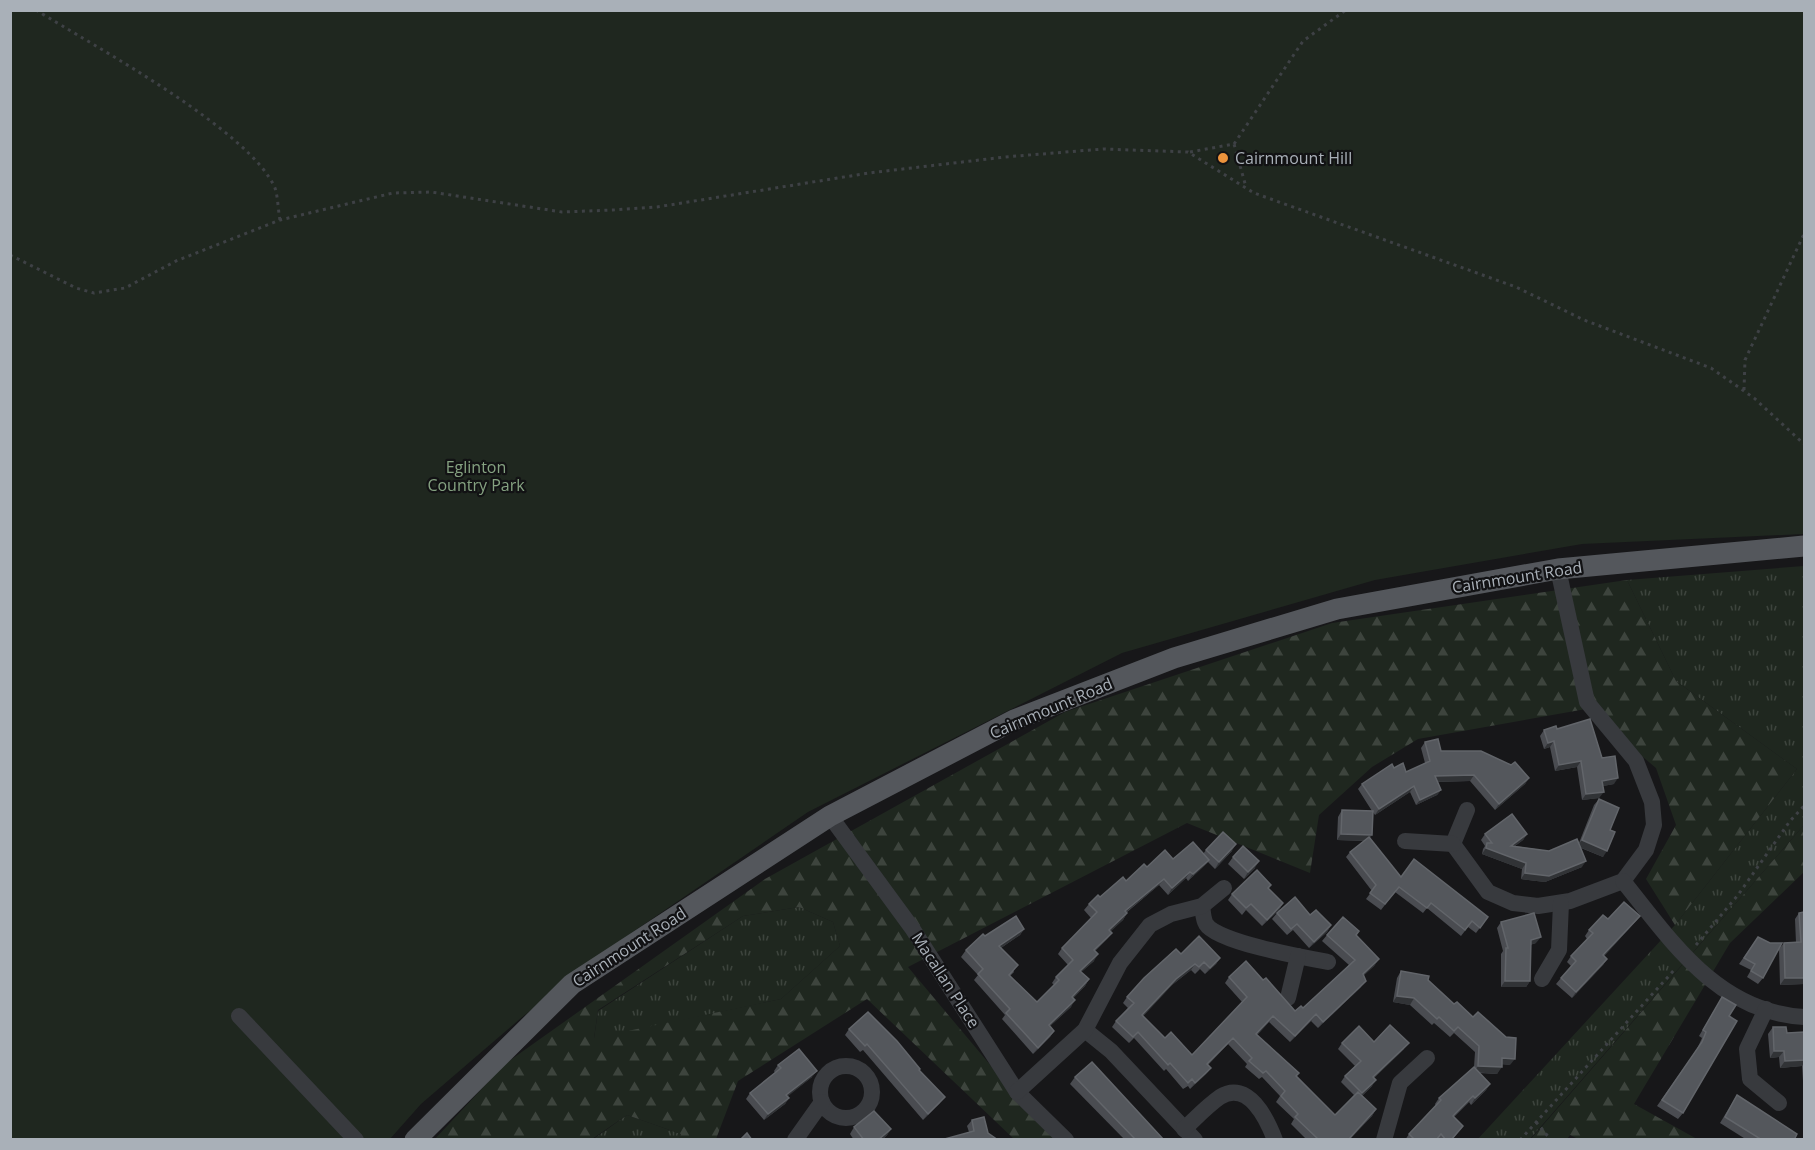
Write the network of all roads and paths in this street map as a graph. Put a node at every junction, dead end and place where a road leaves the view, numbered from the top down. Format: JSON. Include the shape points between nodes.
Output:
{"nodes":[{"id":1,"x":36,"y":10,"type":"edge"},
{"id":2,"x":1346,"y":10,"type":"edge"},
{"id":3,"x":1234,"y":144,"type":"junction"},
{"id":4,"x":1188,"y":152,"type":"junction"},
{"id":5,"x":1246,"y":187,"type":"junction"},
{"id":6,"x":280,"y":220,"type":"junction"},
{"id":7,"x":1804,"y":234,"type":"edge"},
{"id":8,"x":10,"y":255,"type":"edge"},
{"id":9,"x":1744,"y":391,"type":"junction"},
{"id":10,"x":1804,"y":444,"type":"edge"},
{"id":11,"x":1804,"y":546,"type":"edge"},
{"id":12,"x":1558,"y":569,"type":"junction"},
{"id":13,"x":1804,"y":806,"type":"edge"},
{"id":14,"x":1467,"y":810,"type":"dead end"},
{"id":15,"x":830,"y":816,"type":"junction"},
{"id":16,"x":1405,"y":841,"type":"dead end"},
{"id":17,"x":1453,"y":844,"type":"junction"},
{"id":18,"x":1623,"y":880,"type":"junction"},
{"id":19,"x":1224,"y":888,"type":"dead end"},
{"id":20,"x":1561,"y":903,"type":"junction"},
{"id":21,"x":1202,"y":906,"type":"junction"},
{"id":22,"x":1298,"y":956,"type":"junction"},
{"id":23,"x":1684,"y":956,"type":"junction"},
{"id":24,"x":1328,"y":962,"type":"dead end"},
{"id":25,"x":1542,"y":979,"type":"dead end"},
{"id":26,"x":1288,"y":998,"type":"dead end"},
{"id":27,"x":1766,"y":1009,"type":"junction"},
{"id":28,"x":239,"y":1016,"type":"dead end"},
{"id":29,"x":1804,"y":1017,"type":"edge"},
{"id":30,"x":1084,"y":1030,"type":"junction"},
{"id":31,"x":1427,"y":1058,"type":"dead end"},
{"id":32,"x":1017,"y":1092,"type":"junction"},
{"id":33,"x":822,"y":1102,"type":"dead end"},
{"id":34,"x":1779,"y":1103,"type":"dead end"},
{"id":35,"x":1536,"y":1122,"type":"junction"},
{"id":36,"x":1190,"y":1134,"type":"edge"},
{"id":37,"x":356,"y":1140,"type":"edge"},
{"id":38,"x":414,"y":1140,"type":"edge"},
{"id":39,"x":795,"y":1140,"type":"edge"},
{"id":40,"x":1066,"y":1140,"type":"edge"},
{"id":41,"x":1275,"y":1140,"type":"edge"},
{"id":42,"x":1384,"y":1140,"type":"edge"},
{"id":43,"x":1520,"y":1140,"type":"edge"},
{"id":44,"x":1551,"y":1140,"type":"edge"}],
"edges":[{"from":1,"to":6,"type":"path","via":[[214,123],[260,166],[275,188]]},
{"from":2,"to":3,"type":"path","via":[[1303,41]]},
{"from":3,"to":4,"type":"path"},
{"from":3,"to":5,"type":"path"},
{"from":4,"to":5,"type":"path"},
{"from":4,"to":6,"type":"path","via":[[1103,149],[1005,156],[868,173],[657,207],[613,210],[562,212],[431,192],[393,193]]},
{"from":5,"to":9,"type":"path","via":[[1516,287],[1584,320],[1711,368]]},
{"from":6,"to":8,"type":"path","via":[[176,261],[124,288],[93,293]]},
{"from":7,"to":9,"type":"path","via":[[1745,360]]},
{"from":9,"to":10,"type":"path"},
{"from":11,"to":12,"type":"main road","name":"Cairnmount Road"},
{"from":12,"to":15,"type":"main road","name":"Cairnmount Road","via":[[1337,609],[1174,658],[1014,720]]},
{"from":12,"to":18,"type":"street","via":[[1587,702],[1636,761],[1652,802],[1654,825],[1646,850]]},
{"from":13,"to":23,"type":"path","via":[[1738,895]]},
{"from":14,"to":17,"type":"street"},
{"from":15,"to":32,"type":"street","name":"Macallan Place","via":[[912,928]]},
{"from":15,"to":38,"type":"main road","name":"Cairnmount Road","via":[[572,984]]},
{"from":16,"to":17,"type":"street"},
{"from":17,"to":20,"type":"street","via":[[1488,892],[1525,906]]},
{"from":18,"to":20,"type":"street"},
{"from":18,"to":23,"type":"street"},
{"from":19,"to":21,"type":"street"},
{"from":20,"to":25,"type":"street","via":[[1559,950]]},
{"from":21,"to":22,"type":"street","via":[[1206,925],[1217,933]]},
{"from":21,"to":30,"type":"street","via":[[1172,914],[1150,926],[1120,963]]},
{"from":22,"to":24,"type":"street"},
{"from":22,"to":26,"type":"street"},
{"from":23,"to":27,"type":"street","via":[[1730,996]]},
{"from":23,"to":35,"type":"path"},
{"from":27,"to":29,"type":"street"},
{"from":27,"to":34,"type":"street","via":[[1747,1049],[1750,1079]]},
{"from":28,"to":37,"type":"street"},
{"from":30,"to":32,"type":"street"},
{"from":30,"to":36,"type":"street","via":[[1111,1051]]},
{"from":31,"to":42,"type":"street","via":[[1400,1083]]},
{"from":32,"to":40,"type":"street","name":"Macallan Place"},
{"from":33,"to":39,"type":"street"},
{"from":35,"to":43,"type":"path"},
{"from":35,"to":44,"type":"path"},
{"from":36,"to":41,"type":"street","via":[[1221,1096],[1232,1093],[1243,1094],[1260,1107]]}]}
